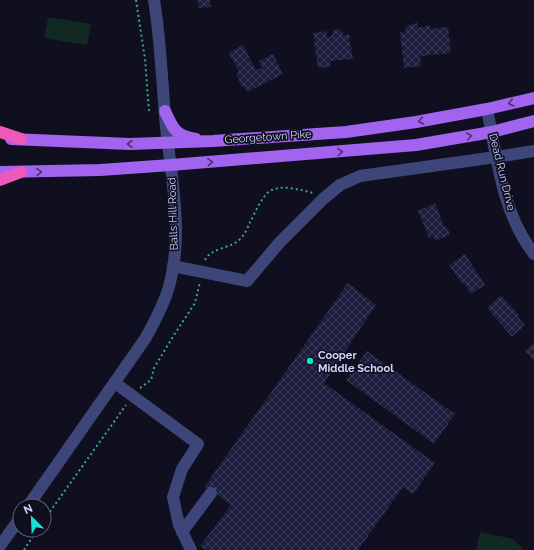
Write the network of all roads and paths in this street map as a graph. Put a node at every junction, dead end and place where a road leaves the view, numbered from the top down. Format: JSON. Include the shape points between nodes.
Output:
{"nodes":[{"id":1,"x":136,"y":0,"type":"edge"},
{"id":2,"x":154,"y":0,"type":"edge"},
{"id":3,"x":534,"y":98,"type":"edge"},
{"id":4,"x":487,"y":109,"type":"junction"},
{"id":5,"x":165,"y":111,"type":"junction"},
{"id":6,"x":149,"y":112,"type":"dead end"},
{"id":7,"x":534,"y":121,"type":"edge"},
{"id":8,"x":0,"y":132,"type":"edge"},
{"id":9,"x":492,"y":132,"type":"junction"},
{"id":10,"x":0,"y":138,"type":"edge"},
{"id":11,"x":21,"y":139,"type":"junction"},
{"id":12,"x":214,"y":141,"type":"junction"},
{"id":13,"x":168,"y":144,"type":"junction"},
{"id":14,"x":534,"y":151,"type":"edge"},
{"id":15,"x":496,"y":157,"type":"junction"},
{"id":16,"x":171,"y":165,"type":"junction"},
{"id":17,"x":0,"y":172,"type":"edge"},
{"id":18,"x":21,"y":172,"type":"junction"},
{"id":19,"x":0,"y":180,"type":"edge"},
{"id":20,"x":323,"y":199,"type":"junction"},
{"id":21,"x":534,"y":254,"type":"edge"},
{"id":22,"x":174,"y":266,"type":"junction"},
{"id":23,"x":202,"y":272,"type":"junction"},
{"id":24,"x":115,"y":383,"type":"junction"},
{"id":25,"x":133,"y":396,"type":"junction"},
{"id":26,"x":211,"y":494,"type":"dead end"},
{"id":27,"x":34,"y":498,"type":"edge"},
{"id":28,"x":52,"y":509,"type":"edge"},
{"id":29,"x":12,"y":529,"type":"edge"},
{"id":30,"x":182,"y":532,"type":"junction"},
{"id":31,"x":32,"y":538,"type":"edge"},
{"id":32,"x":0,"y":546,"type":"edge"},
{"id":33,"x":24,"y":550,"type":"edge"},
{"id":34,"x":191,"y":550,"type":"edge"}],
"edges":[{"from":1,"to":6,"type":"path","via":[[145,59]]},
{"from":2,"to":5,"type":"street","name":"Balls Hill Road","via":[[159,29]]},
{"from":3,"to":4,"type":"main road","name":"Georgetown Pike","one_way":true},
{"from":4,"to":9,"type":"street","name":"Dead Run Drive"},
{"from":4,"to":12,"type":"main road","name":"Georgetown Pike","one_way":true,"via":[[369,129]]},
{"from":5,"to":12,"type":"main road","via":[[174,129],[181,135]]},
{"from":5,"to":13,"type":"street","name":"Balls Hill Road"},
{"from":7,"to":9,"type":"main road","name":"Georgetown Pike"},
{"from":8,"to":11,"type":"highway"},
{"from":9,"to":15,"type":"street","name":"Dead Run Drive"},
{"from":16,"to":9,"type":"main road","name":"Georgetown Pike","one_way":true,"via":[[416,145]]},
{"from":10,"to":11,"type":"main road","name":"Georgetown Pike"},
{"from":13,"to":11,"type":"main road","name":"Georgetown Pike","one_way":true},
{"from":12,"to":13,"type":"main road","name":"Georgetown Pike"},
{"from":13,"to":16,"type":"street","name":"Balls Hill Road"},
{"from":14,"to":15,"type":"street"},
{"from":15,"to":20,"type":"street","via":[[360,176],[340,186]]},
{"from":15,"to":21,"type":"street","name":"Dead Run Drive","via":[[512,216]]},
{"from":18,"to":16,"type":"main road","name":"Georgetown Pike","one_way":true},
{"from":16,"to":22,"type":"street","name":"Balls Hill Road","via":[[176,225]]},
{"from":17,"to":18,"type":"main road","name":"Georgetown Pike"},
{"from":18,"to":19,"type":"highway"},
{"from":20,"to":23,"type":"street","via":[[280,242],[247,281]]},
{"from":20,"to":23,"type":"path","via":[[298,189],[278,188],[270,191],[241,238],[206,257]]},
{"from":22,"to":23,"type":"street"},
{"from":22,"to":24,"type":"street","name":"Balls Hill Road","via":[[158,314],[145,339]]},
{"from":23,"to":25,"type":"path","via":[[195,303],[154,368],[151,380]]},
{"from":24,"to":25,"type":"street"},
{"from":24,"to":27,"type":"street","name":"Balls Hill Road"},
{"from":25,"to":28,"type":"path"},
{"from":25,"to":30,"type":"street","via":[[198,444],[182,469],[173,497]]},
{"from":26,"to":30,"type":"street"},
{"from":29,"to":32,"type":"street"},
{"from":30,"to":34,"type":"street"},
{"from":31,"to":33,"type":"path"}]}
